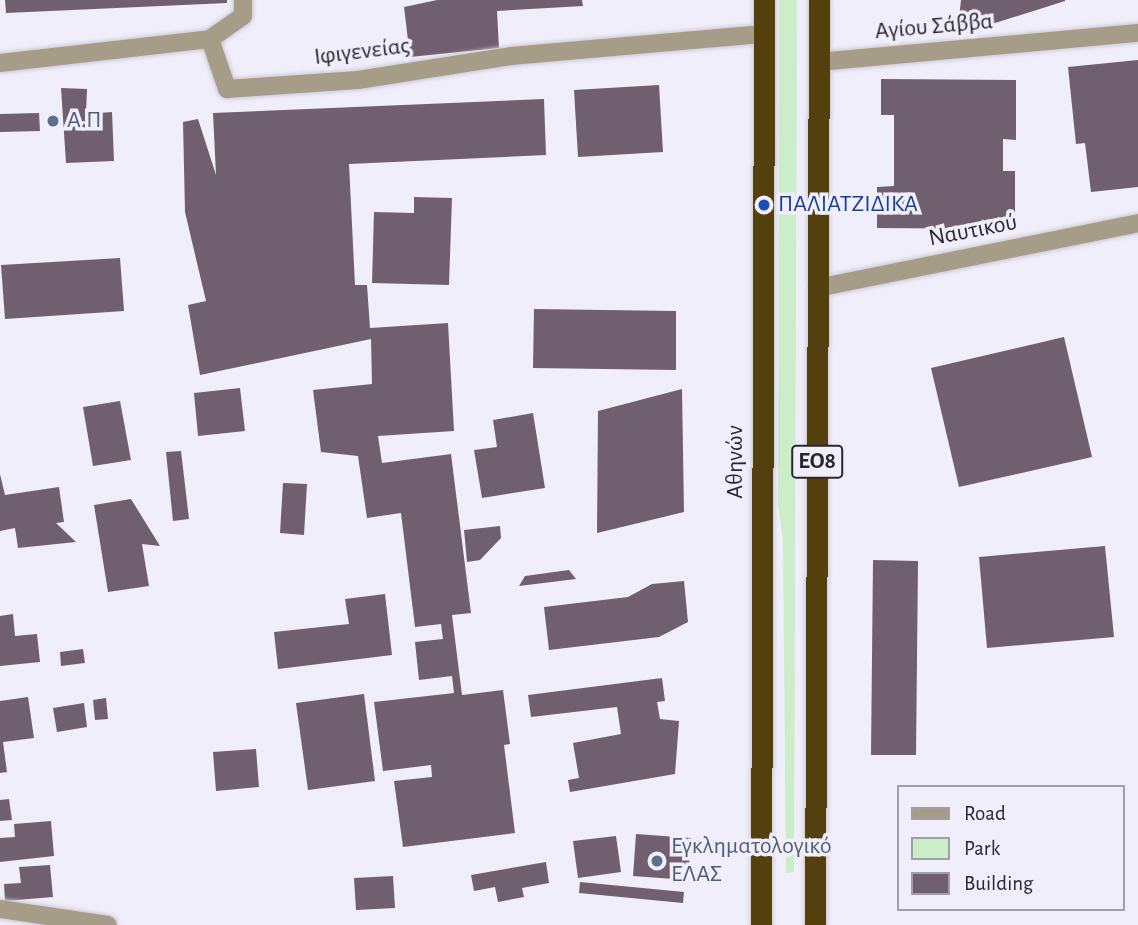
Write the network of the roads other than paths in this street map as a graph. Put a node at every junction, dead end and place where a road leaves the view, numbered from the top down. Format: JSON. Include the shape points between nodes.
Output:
{"nodes":[{"id":1,"x":243,"y":0,"type":"edge"},
{"id":2,"x":764,"y":0,"type":"edge"},
{"id":3,"x":818,"y":0,"type":"edge"},
{"id":4,"x":1138,"y":33,"type":"edge"},
{"id":5,"x":764,"y":34,"type":"junction"},
{"id":6,"x":211,"y":39,"type":"junction"},
{"id":7,"x":0,"y":62,"type":"edge"},
{"id":8,"x":818,"y":62,"type":"junction"},
{"id":9,"x":1138,"y":223,"type":"edge"},
{"id":10,"x":817,"y":288,"type":"junction"},
{"id":11,"x":0,"y":909,"type":"edge"},
{"id":12,"x":108,"y":925,"type":"edge"},
{"id":13,"x":761,"y":925,"type":"edge"},
{"id":14,"x":815,"y":925,"type":"edge"}],
"edges":[{"from":1,"to":6,"type":"street","via":[[243,16]]},
{"from":2,"to":5,"type":"highway","name":"Αθηνών","number":"ΕΟ8"},
{"from":3,"to":8,"type":"highway","number":"ΕΟ8"},
{"from":4,"to":8,"type":"street","name":"Αγίου Σάββα"},
{"from":5,"to":6,"type":"street","name":"Ιφιγενείας","via":[[511,56],[358,80],[227,89]]},
{"from":5,"to":13,"type":"highway","name":"Αθηνών","number":"ΕΟ8"},
{"from":6,"to":7,"type":"street"},
{"from":8,"to":10,"type":"highway","number":"ΕΟ8"},
{"from":9,"to":10,"type":"street","name":"Ναυτικού"},
{"from":10,"to":14,"type":"highway","number":"ΕΟ8"},
{"from":11,"to":12,"type":"street"}]}
